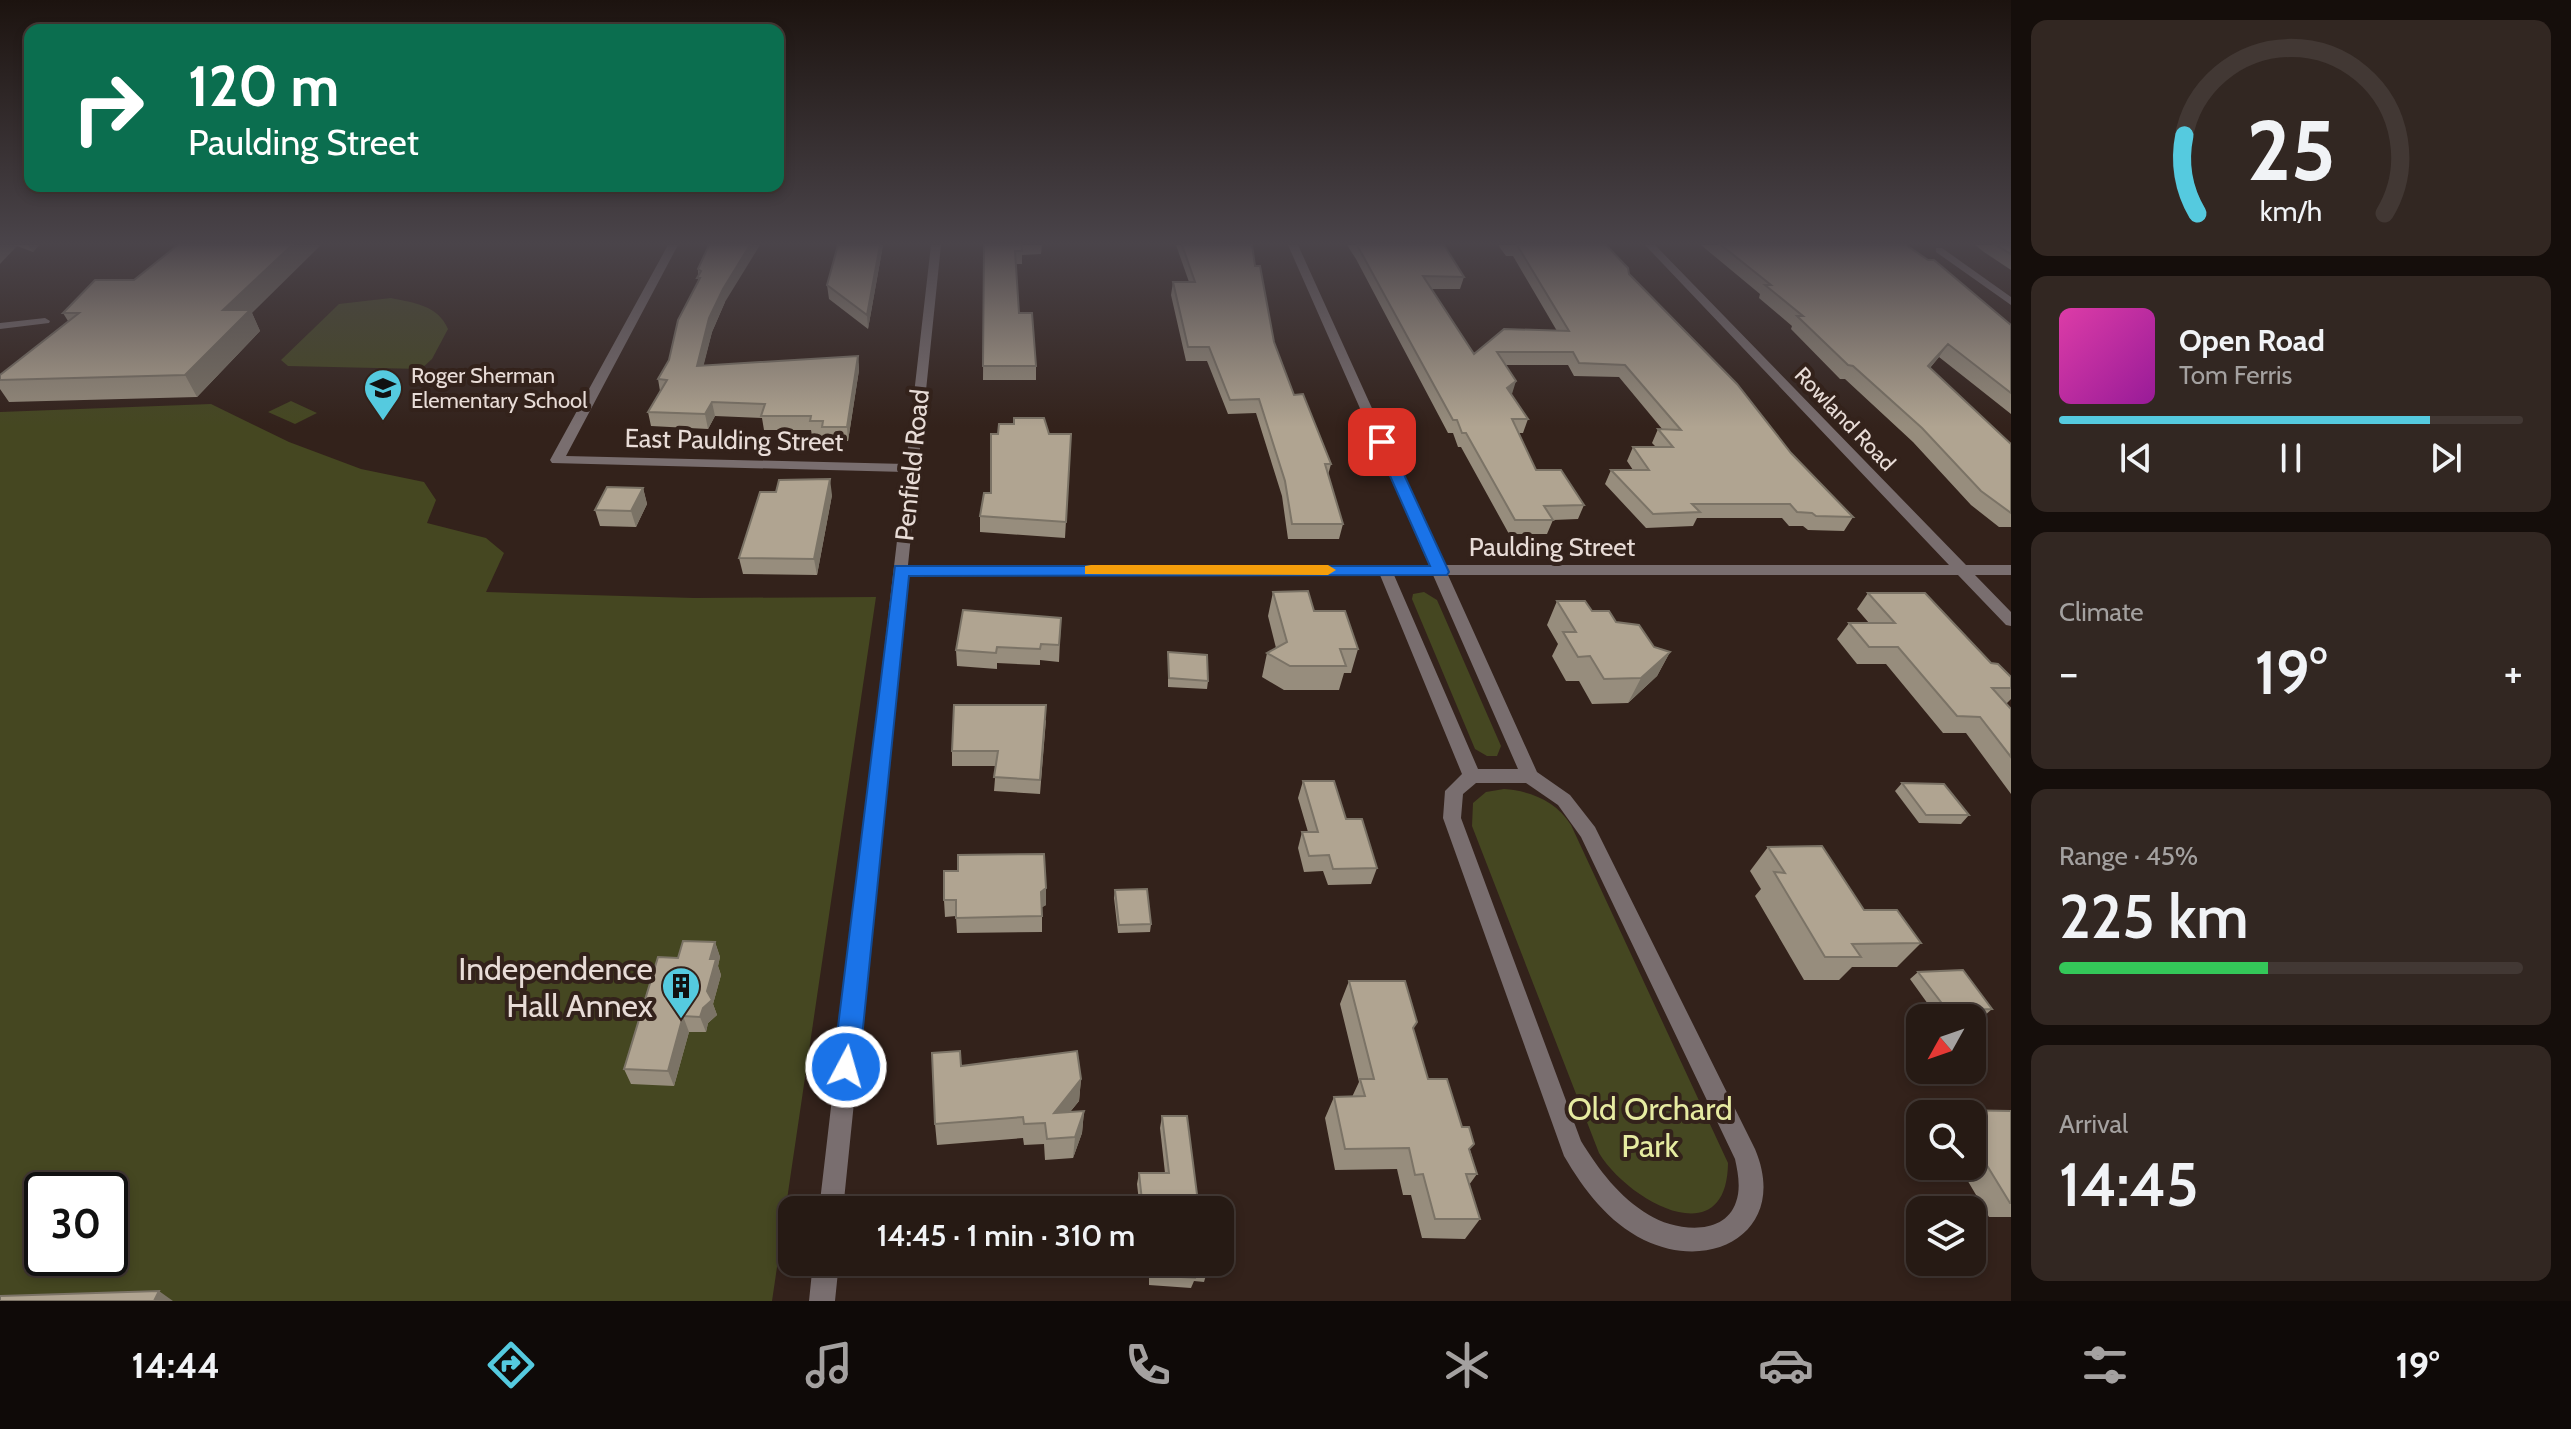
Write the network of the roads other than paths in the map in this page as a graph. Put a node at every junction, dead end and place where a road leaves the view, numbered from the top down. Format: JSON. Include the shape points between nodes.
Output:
{"nodes":[{"id":1,"x":640,"y":306,"type":"edge"},
{"id":2,"x":929,"y":306,"type":"edge"},
{"id":3,"x":1320,"y":306,"type":"edge"},
{"id":4,"x":1708,"y":306,"type":"edge"},
{"id":5,"x":45,"y":321,"type":"dead end"},
{"id":6,"x":0,"y":326,"type":"edge"},
{"id":7,"x":910,"y":468,"type":"junction"},
{"id":8,"x":901,"y":570,"type":"junction"},
{"id":9,"x":1385,"y":570,"type":"junction"},
{"id":10,"x":1961,"y":570,"type":"junction"},
{"id":11,"x":2011,"y":570,"type":"edge"},
{"id":12,"x":1441,"y":572,"type":"junction"},
{"id":13,"x":2011,"y":621,"type":"edge"},
{"id":14,"x":1472,"y":776,"type":"junction"},
{"id":15,"x":1530,"y":776,"type":"junction"},
{"id":16,"x":833,"y":1196,"type":"edge"},
{"id":17,"x":825,"y":1276,"type":"edge"},
{"id":18,"x":822,"y":1301,"type":"edge"}],
"edges":[{"from":1,"to":7,"type":"street","name":"East Paulding Street","via":[[557,460]]},
{"from":2,"to":7,"type":"street","name":"Penfield Road"},
{"from":3,"to":12,"type":"street"},
{"from":4,"to":10,"type":"street","name":"Rowland Road"},
{"from":5,"to":6,"type":"street"},
{"from":7,"to":8,"type":"street","name":"Penfield Road"},
{"from":8,"to":9,"type":"street","name":"Paulding Street"},
{"from":8,"to":16,"type":"street","name":"Penfield Road"},
{"from":9,"to":12,"type":"street","name":"Paulding Street"},
{"from":9,"to":14,"type":"street"},
{"from":10,"to":11,"type":"street","name":"Paulding Street"},
{"from":10,"to":12,"type":"street","name":"Paulding Street"},
{"from":10,"to":13,"type":"street","name":"Rowland Road"},
{"from":12,"to":15,"type":"street"},
{"from":14,"to":15,"type":"street"},
{"from":14,"to":15,"type":"street","via":[[1454,791],[1452,818],[1572,1148],[1613,1203],[1655,1232],[1682,1238],[1726,1232],[1749,1210],[1754,1195],[1747,1157],[1588,832],[1564,800]]},
{"from":17,"to":18,"type":"street"}]}
